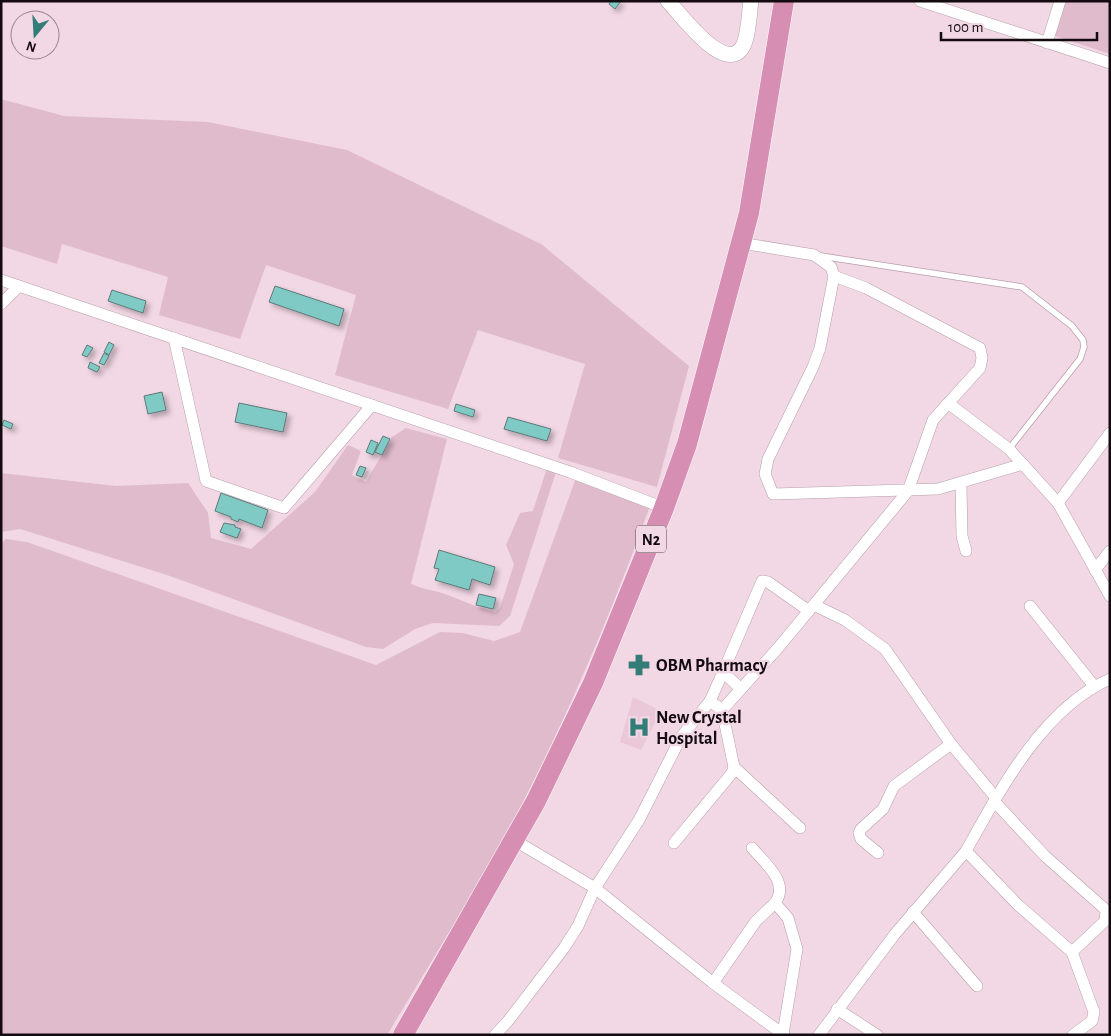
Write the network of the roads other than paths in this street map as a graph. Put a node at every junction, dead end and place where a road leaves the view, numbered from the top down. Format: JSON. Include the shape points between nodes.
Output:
{"nodes":[{"id":1,"x":668,"y":1,"type":"edge"},
{"id":2,"x":751,"y":1,"type":"edge"},
{"id":3,"x":784,"y":1,"type":"edge"},
{"id":4,"x":920,"y":1,"type":"edge"},
{"id":5,"x":1060,"y":1,"type":"edge"},
{"id":6,"x":1047,"y":43,"type":"junction"},
{"id":7,"x":1110,"y":63,"type":"edge"},
{"id":8,"x":741,"y":243,"type":"junction"},
{"id":9,"x":814,"y":255,"type":"junction"},
{"id":10,"x":834,"y":276,"type":"junction"},
{"id":11,"x":1,"y":280,"type":"edge"},
{"id":12,"x":19,"y":286,"type":"junction"},
{"id":13,"x":1,"y":304,"type":"edge"},
{"id":14,"x":174,"y":338,"type":"junction"},
{"id":15,"x":948,"y":403,"type":"junction"},
{"id":16,"x":372,"y":405,"type":"junction"},
{"id":17,"x":1110,"y":433,"type":"edge"},
{"id":18,"x":1009,"y":449,"type":"junction"},
{"id":19,"x":1023,"y":464,"type":"junction"},
{"id":20,"x":961,"y":484,"type":"junction"},
{"id":21,"x":908,"y":491,"type":"junction"},
{"id":22,"x":1058,"y":503,"type":"junction"},
{"id":23,"x":664,"y":508,"type":"junction"},
{"id":24,"x":1110,"y":551,"type":"edge"},
{"id":25,"x":966,"y":552,"type":"dead end"},
{"id":26,"x":1095,"y":570,"type":"junction"},
{"id":27,"x":1110,"y":596,"type":"edge"},
{"id":28,"x":1030,"y":606,"type":"dead end"},
{"id":29,"x":812,"y":608,"type":"junction"},
{"id":30,"x":723,"y":672,"type":"junction"},
{"id":31,"x":1110,"y":679,"type":"edge"},
{"id":32,"x":1094,"y":686,"type":"junction"},
{"id":33,"x":741,"y":689,"type":"junction"},
{"id":34,"x":710,"y":701,"type":"junction"},
{"id":35,"x":722,"y":710,"type":"junction"},
{"id":36,"x":951,"y":744,"type":"junction"},
{"id":37,"x":734,"y":767,"type":"junction"},
{"id":38,"x":995,"y":799,"type":"junction"},
{"id":39,"x":800,"y":828,"type":"dead end"},
{"id":40,"x":514,"y":840,"type":"junction"},
{"id":41,"x":674,"y":843,"type":"dead end"},
{"id":42,"x":752,"y":848,"type":"dead end"},
{"id":43,"x":966,"y":851,"type":"junction"},
{"id":44,"x":878,"y":853,"type":"dead end"},
{"id":45,"x":595,"y":888,"type":"junction"},
{"id":46,"x":774,"y":903,"type":"junction"},
{"id":47,"x":913,"y":912,"type":"junction"},
{"id":48,"x":1072,"y":952,"type":"junction"},
{"id":49,"x":713,"y":983,"type":"junction"},
{"id":50,"x":977,"y":986,"type":"dead end"},
{"id":51,"x":837,"y":1009,"type":"junction"},
{"id":52,"x":403,"y":1035,"type":"edge"},
{"id":53,"x":495,"y":1035,"type":"edge"},
{"id":54,"x":783,"y":1035,"type":"edge"},
{"id":55,"x":819,"y":1035,"type":"edge"},
{"id":56,"x":877,"y":1035,"type":"edge"},
{"id":57,"x":1073,"y":1035,"type":"edge"}],
"edges":[{"from":1,"to":2,"type":"street","via":[[715,50],[730,54],[744,44]]},
{"from":3,"to":8,"type":"highway","number":"N2","via":[[749,213]]},
{"from":4,"to":6,"type":"street"},
{"from":5,"to":6,"type":"street"},
{"from":6,"to":7,"type":"street"},
{"from":8,"to":9,"type":"street"},
{"from":8,"to":23,"type":"highway","number":"N2","via":[[687,444]]},
{"from":9,"to":10,"type":"street","via":[[831,267]]},
{"from":9,"to":18,"type":"lane","via":[[1022,288],[1072,326],[1083,340],[1080,358]]},
{"from":10,"to":15,"type":"street","via":[[866,288],[980,348],[980,368]]},
{"from":10,"to":21,"type":"street","via":[[817,354],[768,459],[766,474],[770,492]]},
{"from":11,"to":12,"type":"street"},
{"from":12,"to":13,"type":"street"},
{"from":12,"to":14,"type":"street"},
{"from":14,"to":16,"type":"street"},
{"from":14,"to":16,"type":"street","via":[[206,481],[284,508]]},
{"from":15,"to":18,"type":"street"},
{"from":15,"to":21,"type":"street","via":[[928,427]]},
{"from":16,"to":23,"type":"street","via":[[570,472]]},
{"from":17,"to":22,"type":"street"},
{"from":18,"to":19,"type":"street"},
{"from":19,"to":20,"type":"street"},
{"from":19,"to":22,"type":"street"},
{"from":20,"to":21,"type":"street"},
{"from":20,"to":25,"type":"street","via":[[962,536]]},
{"from":21,"to":29,"type":"street"},
{"from":22,"to":26,"type":"street"},
{"from":23,"to":40,"type":"highway","number":"N2","via":[[592,683]]},
{"from":24,"to":26,"type":"street"},
{"from":26,"to":27,"type":"street"},
{"from":28,"to":32,"type":"street"},
{"from":29,"to":30,"type":"street","via":[[762,581]]},
{"from":29,"to":33,"type":"street"},
{"from":29,"to":36,"type":"street","via":[[845,620],[885,649]]},
{"from":30,"to":33,"type":"street"},
{"from":30,"to":34,"type":"street"},
{"from":31,"to":32,"type":"street"},
{"from":32,"to":38,"type":"street","via":[[1041,734]]},
{"from":33,"to":35,"type":"street"},
{"from":34,"to":35,"type":"street"},
{"from":34,"to":45,"type":"street","via":[[681,737],[638,820]]},
{"from":35,"to":37,"type":"street"},
{"from":36,"to":38,"type":"street"},
{"from":36,"to":44,"type":"street","via":[[894,786],[883,809],[861,829],[861,838]]},
{"from":37,"to":39,"type":"street"},
{"from":37,"to":41,"type":"street"},
{"from":38,"to":43,"type":"street"},
{"from":38,"to":48,"type":"street","via":[[1045,856],[1106,910],[1105,921]]},
{"from":40,"to":45,"type":"street"},
{"from":40,"to":52,"type":"highway","number":"N2"},
{"from":42,"to":46,"type":"street","via":[[780,884],[780,896]]},
{"from":43,"to":47,"type":"street"},
{"from":43,"to":48,"type":"street","via":[[1018,905]]},
{"from":45,"to":49,"type":"street"},
{"from":45,"to":53,"type":"street","via":[[564,948]]},
{"from":46,"to":49,"type":"street","via":[[756,921]]},
{"from":46,"to":54,"type":"street","via":[[788,918],[797,950]]},
{"from":47,"to":50,"type":"street"},
{"from":47,"to":51,"type":"street"},
{"from":48,"to":57,"type":"street","via":[[1094,1012],[1092,1021]]},
{"from":49,"to":54,"type":"street"},
{"from":51,"to":55,"type":"street"},
{"from":51,"to":56,"type":"street"}]}
